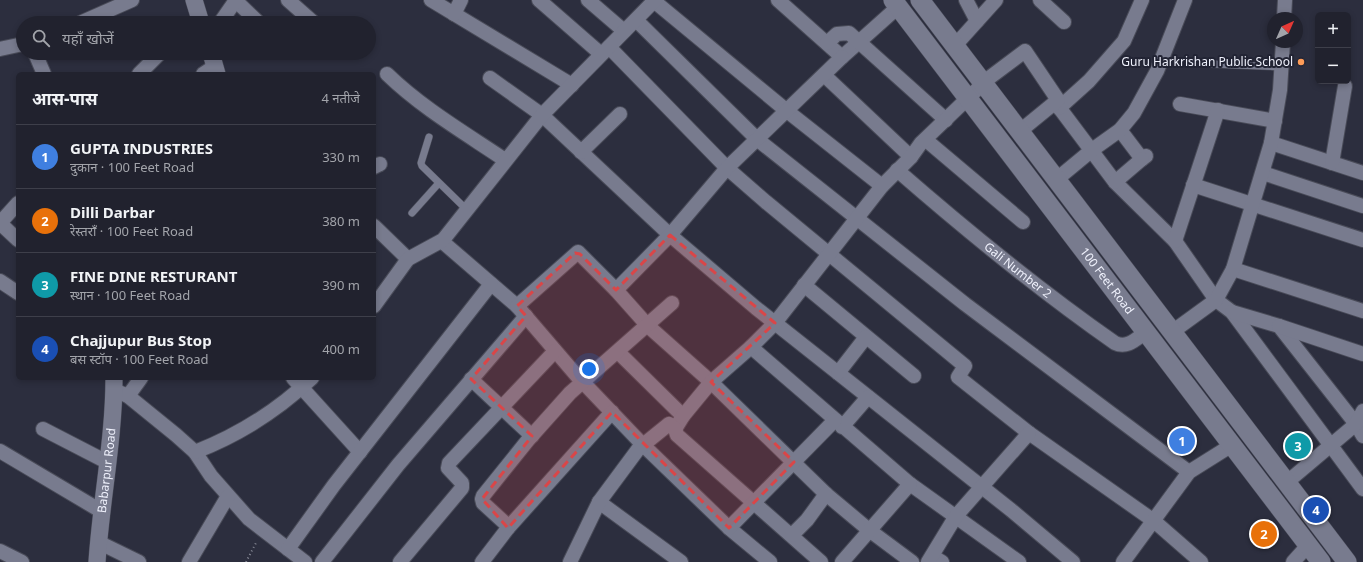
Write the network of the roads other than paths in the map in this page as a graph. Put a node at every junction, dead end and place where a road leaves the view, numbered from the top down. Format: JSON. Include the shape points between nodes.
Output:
{"nodes":[{"id":1,"x":132,"y":0,"type":"edge"},
{"id":2,"x":236,"y":0,"type":"edge"},
{"id":3,"x":288,"y":0,"type":"edge"},
{"id":4,"x":431,"y":0,"type":"edge"},
{"id":5,"x":461,"y":0,"type":"edge"},
{"id":6,"x":539,"y":0,"type":"edge"},
{"id":7,"x":588,"y":0,"type":"edge"},
{"id":8,"x":778,"y":0,"type":"edge"},
{"id":9,"x":920,"y":0,"type":"edge"},
{"id":10,"x":966,"y":0,"type":"edge"},
{"id":11,"x":996,"y":0,"type":"edge"},
{"id":12,"x":1040,"y":0,"type":"edge"},
{"id":13,"x":1142,"y":0,"type":"edge"},
{"id":14,"x":1185,"y":0,"type":"edge"},
{"id":15,"x":1285,"y":0,"type":"edge"},
{"id":16,"x":655,"y":1,"type":"edge"},
{"id":17,"x":895,"y":3,"type":"edge"},
{"id":18,"x":1284,"y":12,"type":"edge"},
{"id":19,"x":454,"y":14,"type":"junction"},
{"id":20,"x":96,"y":16,"type":"edge"},
{"id":21,"x":225,"y":16,"type":"edge"},
{"id":22,"x":252,"y":16,"type":"edge"},
{"id":23,"x":306,"y":16,"type":"edge"},
{"id":24,"x":636,"y":20,"type":"junction"},
{"id":25,"x":977,"y":21,"type":"junction"},
{"id":26,"x":1064,"y":22,"type":"dead end"},
{"id":27,"x":624,"y":31,"type":"junction"},
{"id":28,"x":860,"y":41,"type":"junction"},
{"id":29,"x":827,"y":43,"type":"junction"},
{"id":30,"x":954,"y":44,"type":"junction"},
{"id":31,"x":16,"y":46,"type":"edge"},
{"id":32,"x":1283,"y":48,"type":"edge"},
{"id":33,"x":0,"y":49,"type":"edge"},
{"id":34,"x":605,"y":50,"type":"junction"},
{"id":35,"x":842,"y":57,"type":"junction"},
{"id":36,"x":38,"y":60,"type":"edge"},
{"id":37,"x":153,"y":60,"type":"edge"},
{"id":38,"x":1210,"y":64,"type":"dead end"},
{"id":39,"x":1281,"y":67,"type":"junction"},
{"id":40,"x":43,"y":72,"type":"edge"},
{"id":41,"x":141,"y":72,"type":"edge"},
{"id":42,"x":387,"y":74,"type":"dead end"},
{"id":43,"x":824,"y":75,"type":"junction"},
{"id":44,"x":490,"y":78,"type":"dead end"},
{"id":45,"x":983,"y":84,"type":"junction"},
{"id":46,"x":572,"y":85,"type":"junction"},
{"id":47,"x":1345,"y":86,"type":"dead end"},
{"id":48,"x":968,"y":100,"type":"junction"},
{"id":49,"x":1180,"y":104,"type":"dead end"},
{"id":50,"x":1057,"y":105,"type":"junction"},
{"id":51,"x":1218,"y":110,"type":"junction"},
{"id":52,"x":787,"y":111,"type":"junction"},
{"id":53,"x":620,"y":114,"type":"dead end"},
{"id":54,"x":542,"y":115,"type":"junction"},
{"id":55,"x":946,"y":120,"type":"junction"},
{"id":56,"x":1275,"y":121,"type":"junction"},
{"id":57,"x":1120,"y":130,"type":"junction"},
{"id":58,"x":1020,"y":131,"type":"junction"},
{"id":59,"x":429,"y":137,"type":"dead end"},
{"id":60,"x":758,"y":140,"type":"junction"},
{"id":61,"x":926,"y":140,"type":"junction"},
{"id":62,"x":1271,"y":143,"type":"junction"},
{"id":63,"x":1092,"y":150,"type":"junction"},
{"id":64,"x":581,"y":152,"type":"junction"},
{"id":65,"x":911,"y":157,"type":"junction"},
{"id":66,"x":505,"y":160,"type":"junction"},
{"id":67,"x":1332,"y":163,"type":"junction"},
{"id":68,"x":727,"y":168,"type":"junction"},
{"id":69,"x":897,"y":170,"type":"junction"},
{"id":70,"x":1263,"y":173,"type":"junction"},
{"id":71,"x":1363,"y":173,"type":"edge"},
{"id":72,"x":1057,"y":179,"type":"junction"},
{"id":73,"x":1116,"y":182,"type":"junction"},
{"id":74,"x":438,"y":184,"type":"junction"},
{"id":75,"x":882,"y":186,"type":"junction"},
{"id":76,"x":1193,"y":186,"type":"junction"},
{"id":77,"x":16,"y":205,"type":"edge"},
{"id":78,"x":1252,"y":205,"type":"junction"},
{"id":79,"x":1363,"y":206,"type":"edge"},
{"id":80,"x":466,"y":210,"type":"junction"},
{"id":81,"x":412,"y":213,"type":"dead end"},
{"id":82,"x":857,"y":219,"type":"junction"},
{"id":83,"x":1023,"y":222,"type":"dead end"},
{"id":84,"x":376,"y":228,"type":"edge"},
{"id":85,"x":670,"y":235,"type":"junction"},
{"id":86,"x":16,"y":238,"type":"edge"},
{"id":87,"x":443,"y":240,"type":"junction"},
{"id":88,"x":1363,"y":240,"type":"edge"},
{"id":89,"x":1175,"y":241,"type":"junction"},
{"id":90,"x":829,"y":254,"type":"junction"},
{"id":91,"x":408,"y":259,"type":"junction"},
{"id":92,"x":1233,"y":269,"type":"junction"},
{"id":93,"x":0,"y":281,"type":"edge"},
{"id":94,"x":491,"y":284,"type":"junction"},
{"id":95,"x":804,"y":285,"type":"junction"},
{"id":96,"x":616,"y":290,"type":"junction"},
{"id":97,"x":16,"y":292,"type":"edge"},
{"id":98,"x":1216,"y":300,"type":"junction"},
{"id":99,"x":672,"y":302,"type":"dead end"},
{"id":100,"x":376,"y":303,"type":"edge"},
{"id":101,"x":521,"y":311,"type":"junction"},
{"id":102,"x":1363,"y":311,"type":"edge"},
{"id":103,"x":1232,"y":312,"type":"junction"},
{"id":104,"x":775,"y":323,"type":"junction"},
{"id":105,"x":648,"y":326,"type":"junction"},
{"id":106,"x":1279,"y":326,"type":"junction"},
{"id":107,"x":1172,"y":332,"type":"junction"},
{"id":108,"x":866,"y":336,"type":"junction"},
{"id":109,"x":1150,"y":338,"type":"junction"},
{"id":110,"x":751,"y":347,"type":"junction"},
{"id":111,"x":555,"y":351,"type":"junction"},
{"id":112,"x":618,"y":352,"type":"junction"},
{"id":113,"x":1363,"y":354,"type":"edge"},
{"id":114,"x":838,"y":373,"type":"junction"},
{"id":115,"x":914,"y":376,"type":"dead end"},
{"id":116,"x":471,"y":379,"type":"junction"},
{"id":117,"x":137,"y":380,"type":"edge"},
{"id":118,"x":582,"y":381,"type":"junction"},
{"id":119,"x":711,"y":382,"type":"junction"},
{"id":120,"x":298,"y":383,"type":"edge"},
{"id":121,"x":119,"y":388,"type":"edge"},
{"id":122,"x":868,"y":397,"type":"junction"},
{"id":123,"x":501,"y":407,"type":"junction"},
{"id":124,"x":1363,"y":411,"type":"edge"},
{"id":125,"x":612,"y":412,"type":"junction"},
{"id":126,"x":683,"y":416,"type":"junction"},
{"id":127,"x":839,"y":423,"type":"junction"},
{"id":128,"x":43,"y":429,"type":"dead end"},
{"id":129,"x":674,"y":429,"type":"junction"},
{"id":130,"x":1360,"y":430,"type":"edge"},
{"id":131,"x":1029,"y":433,"type":"junction"},
{"id":132,"x":532,"y":436,"type":"junction"},
{"id":133,"x":643,"y":444,"type":"junction"},
{"id":134,"x":1232,"y":445,"type":"junction"},
{"id":135,"x":1332,"y":446,"type":"junction"},
{"id":136,"x":195,"y":452,"type":"junction"},
{"id":137,"x":360,"y":452,"type":"junction"},
{"id":138,"x":2,"y":455,"type":"edge"},
{"id":139,"x":107,"y":462,"type":"junction"},
{"id":140,"x":794,"y":462,"type":"junction"},
{"id":141,"x":1189,"y":472,"type":"junction"},
{"id":142,"x":1286,"y":483,"type":"junction"},
{"id":143,"x":910,"y":484,"type":"junction"},
{"id":144,"x":982,"y":488,"type":"junction"},
{"id":145,"x":1363,"y":489,"type":"edge"},
{"id":146,"x":826,"y":494,"type":"junction"},
{"id":147,"x":228,"y":496,"type":"junction"},
{"id":148,"x":599,"y":502,"type":"junction"},
{"id":149,"x":754,"y":502,"type":"junction"},
{"id":150,"x":101,"y":511,"type":"junction"},
{"id":151,"x":956,"y":516,"type":"junction"},
{"id":152,"x":1154,"y":521,"type":"junction"},
{"id":153,"x":508,"y":528,"type":"junction"},
{"id":154,"x":728,"y":528,"type":"junction"},
{"id":155,"x":869,"y":530,"type":"junction"},
{"id":156,"x":792,"y":535,"type":"junction"},
{"id":157,"x":98,"y":542,"type":"junction"},
{"id":158,"x":288,"y":548,"type":"junction"},
{"id":159,"x":0,"y":551,"type":"edge"},
{"id":160,"x":934,"y":560,"type":"edge"},
{"id":161,"x":486,"y":561,"type":"edge"},
{"id":162,"x":1068,"y":561,"type":"edge"},
{"id":163,"x":22,"y":562,"type":"edge"},
{"id":164,"x":97,"y":562,"type":"edge"},
{"id":165,"x":140,"y":562,"type":"edge"},
{"id":166,"x":189,"y":562,"type":"edge"},
{"id":167,"x":305,"y":562,"type":"edge"},
{"id":168,"x":322,"y":562,"type":"edge"},
{"id":169,"x":400,"y":562,"type":"edge"},
{"id":170,"x":570,"y":562,"type":"edge"},
{"id":171,"x":681,"y":562,"type":"edge"},
{"id":172,"x":770,"y":562,"type":"edge"},
{"id":173,"x":821,"y":562,"type":"edge"},
{"id":174,"x":842,"y":562,"type":"edge"},
{"id":175,"x":912,"y":562,"type":"edge"},
{"id":176,"x":1019,"y":562,"type":"edge"},
{"id":177,"x":1123,"y":562,"type":"edge"},
{"id":178,"x":1201,"y":562,"type":"edge"},
{"id":179,"x":1321,"y":562,"type":"edge"},
{"id":180,"x":1347,"y":562,"type":"edge"}],
"edges":[{"from":1,"to":20,"type":"street"},
{"from":2,"to":21,"type":"street"},
{"from":2,"to":22,"type":"street"},
{"from":3,"to":23,"type":"street"},
{"from":4,"to":19,"type":"street"},
{"from":5,"to":19,"type":"street"},
{"from":6,"to":34,"type":"street"},
{"from":7,"to":27,"type":"street"},
{"from":8,"to":29,"type":"street"},
{"from":9,"to":30,"type":"main road","name":"100 Feet Road"},
{"from":10,"to":25,"type":"street"},
{"from":11,"to":25,"type":"street"},
{"from":12,"to":26,"type":"street"},
{"from":13,"to":50,"type":"street","via":[[1124,41],[1089,81]]},
{"from":14,"to":57,"type":"street","via":[[1157,71],[1134,113]]},
{"from":15,"to":18,"type":"street"},
{"from":16,"to":24,"type":"street"},
{"from":16,"to":52,"type":"street"},
{"from":17,"to":28,"type":"street"},
{"from":17,"to":48,"type":"main road","name":"100 Feet Road"},
{"from":19,"to":46,"type":"street"},
{"from":24,"to":27,"type":"street"},
{"from":24,"to":60,"type":"street"},
{"from":25,"to":30,"type":"street"},
{"from":27,"to":34,"type":"street"},
{"from":28,"to":29,"type":"street","via":[[849,32],[843,32]]},
{"from":28,"to":35,"type":"street"},
{"from":28,"to":55,"type":"street"},
{"from":29,"to":35,"type":"street"},
{"from":30,"to":45,"type":"main road","name":"100 Feet Road"},
{"from":31,"to":33,"type":"street"},
{"from":32,"to":39,"type":"street"},
{"from":34,"to":46,"type":"street"},
{"from":34,"to":68,"type":"street"},
{"from":35,"to":43,"type":"street"},
{"from":36,"to":40,"type":"street"},
{"from":37,"to":41,"type":"street"},
{"from":38,"to":39,"type":"lane"},
{"from":39,"to":56,"type":"street"},
{"from":42,"to":66,"type":"street","via":[[406,93]]},
{"from":43,"to":52,"type":"street"},
{"from":43,"to":65,"type":"street"},
{"from":44,"to":54,"type":"street"},
{"from":45,"to":48,"type":"street"},
{"from":45,"to":50,"type":"street","via":[[1025,51],[1058,100]]},
{"from":45,"to":58,"type":"main road","name":"100 Feet Road"},
{"from":46,"to":54,"type":"street"},
{"from":47,"to":67,"type":"street"},
{"from":48,"to":55,"type":"street"},
{"from":48,"to":109,"type":"main road","name":"100 Feet Road"},
{"from":49,"to":51,"type":"street"},
{"from":50,"to":58,"type":"street"},
{"from":50,"to":63,"type":"street"},
{"from":51,"to":56,"type":"street"},
{"from":51,"to":76,"type":"street"},
{"from":52,"to":60,"type":"street"},
{"from":52,"to":75,"type":"street"},
{"from":53,"to":64,"type":"street"},
{"from":54,"to":64,"type":"street"},
{"from":54,"to":66,"type":"street"},
{"from":55,"to":61,"type":"street"},
{"from":56,"to":62,"type":"street"},
{"from":57,"to":63,"type":"street"},
{"from":57,"to":73,"type":"street","via":[[1144,158]]},
{"from":58,"to":72,"type":"main road","name":"100 Feet Road"},
{"from":59,"to":74,"type":"lane","via":[[421,163]]},
{"from":60,"to":68,"type":"street"},
{"from":60,"to":82,"type":"street"},
{"from":61,"to":65,"type":"street"},
{"from":61,"to":83,"type":"street"},
{"from":62,"to":67,"type":"street"},
{"from":62,"to":70,"type":"street"},
{"from":63,"to":72,"type":"street"},
{"from":63,"to":73,"type":"street"},
{"from":64,"to":85,"type":"street"},
{"from":65,"to":69,"type":"street"},
{"from":66,"to":80,"type":"street"},
{"from":67,"to":71,"type":"street"},
{"from":68,"to":85,"type":"street"},
{"from":68,"to":90,"type":"street"},
{"from":69,"to":75,"type":"street"},
{"from":69,"to":109,"type":"street","name":"Gali Number 2","via":[[1056,301],[1115,343],[1126,346]]},
{"from":70,"to":78,"type":"street"},
{"from":70,"to":79,"type":"street"},
{"from":72,"to":107,"type":"main road","name":"100 Feet Road"},
{"from":73,"to":89,"type":"street"},
{"from":74,"to":80,"type":"lane"},
{"from":74,"to":81,"type":"lane"},
{"from":75,"to":82,"type":"street"},
{"from":76,"to":78,"type":"street"},
{"from":76,"to":89,"type":"street"},
{"from":77,"to":86,"type":"street","via":[[0,223]]},
{"from":78,"to":88,"type":"street"},
{"from":78,"to":92,"type":"street"},
{"from":80,"to":87,"type":"street"},
{"from":82,"to":90,"type":"street"},
{"from":82,"to":141,"type":"street","via":[[984,319]]},
{"from":84,"to":91,"type":"street"},
{"from":85,"to":96,"type":"street"},
{"from":85,"to":104,"type":"street"},
{"from":87,"to":91,"type":"street"},
{"from":87,"to":94,"type":"street"},
{"from":89,"to":98,"type":"street"},
{"from":90,"to":95,"type":"street"},
{"from":90,"to":131,"type":"street","via":[[965,366],[958,377]]},
{"from":91,"to":100,"type":"street"},
{"from":92,"to":98,"type":"street"},
{"from":92,"to":102,"type":"street"},
{"from":93,"to":97,"type":"street"},
{"from":94,"to":101,"type":"street"},
{"from":94,"to":137,"type":"street"},
{"from":95,"to":104,"type":"street"},
{"from":95,"to":108,"type":"street"},
{"from":96,"to":101,"type":"street","via":[[577,253]]},
{"from":96,"to":105,"type":"street"},
{"from":98,"to":103,"type":"street"},
{"from":98,"to":107,"type":"street"},
{"from":99,"to":105,"type":"street"},
{"from":101,"to":111,"type":"street"},
{"from":101,"to":116,"type":"street"},
{"from":103,"to":106,"type":"street"},
{"from":103,"to":135,"type":"street"},
{"from":104,"to":110,"type":"street"},
{"from":104,"to":114,"type":"street"},
{"from":105,"to":112,"type":"street"},
{"from":105,"to":119,"type":"street"},
{"from":106,"to":113,"type":"street"},
{"from":106,"to":130,"type":"street"},
{"from":107,"to":109,"type":"main road"},
{"from":107,"to":142,"type":"main road","name":"100 Feet Road"},
{"from":108,"to":114,"type":"street"},
{"from":108,"to":115,"type":"street"},
{"from":109,"to":134,"type":"main road","name":"100 Feet Road"},
{"from":110,"to":119,"type":"street"},
{"from":110,"to":127,"type":"street"},
{"from":111,"to":118,"type":"street"},
{"from":111,"to":123,"type":"street"},
{"from":112,"to":118,"type":"street"},
{"from":112,"to":126,"type":"street"},
{"from":114,"to":122,"type":"street"},
{"from":116,"to":123,"type":"street"},
{"from":116,"to":168,"type":"street","via":[[374,493]]},
{"from":117,"to":121,"type":"street"},
{"from":118,"to":125,"type":"street"},
{"from":118,"to":132,"type":"street"},
{"from":119,"to":126,"type":"street"},
{"from":119,"to":140,"type":"street"},
{"from":120,"to":136,"type":"street","via":[[277,409]]},
{"from":120,"to":137,"type":"street"},
{"from":121,"to":136,"type":"street"},
{"from":121,"to":139,"type":"street","name":"Babarpur Road"},
{"from":122,"to":127,"type":"street"},
{"from":122,"to":144,"type":"street"},
{"from":123,"to":132,"type":"street"},
{"from":123,"to":169,"type":"street","via":[[449,463],[448,468],[462,483],[462,488]]},
{"from":124,"to":130,"type":"street"},
{"from":125,"to":133,"type":"street"},
{"from":125,"to":153,"type":"street"},
{"from":126,"to":129,"type":"street"},
{"from":127,"to":140,"type":"street"},
{"from":127,"to":143,"type":"street"},
{"from":128,"to":139,"type":"street"},
{"from":129,"to":133,"type":"street","via":[[669,424]]},
{"from":129,"to":149,"type":"street"},
{"from":130,"to":135,"type":"street"},
{"from":131,"to":144,"type":"street"},
{"from":131,"to":152,"type":"street"},
{"from":132,"to":153,"type":"street","via":[[482,499]]},
{"from":133,"to":148,"type":"street"},
{"from":133,"to":154,"type":"street"},
{"from":134,"to":141,"type":"street"},
{"from":134,"to":179,"type":"main road","name":"100 Feet Road"},
{"from":135,"to":142,"type":"street"},
{"from":135,"to":145,"type":"street"},
{"from":136,"to":147,"type":"street"},
{"from":137,"to":158,"type":"street"},
{"from":138,"to":150,"type":"street"},
{"from":139,"to":150,"type":"street","name":"Babarpur Road"},
{"from":140,"to":146,"type":"street"},
{"from":140,"to":149,"type":"street"},
{"from":141,"to":152,"type":"street"},
{"from":142,"to":180,"type":"main road","name":"100 Feet Road"},
{"from":143,"to":151,"type":"street"},
{"from":143,"to":155,"type":"street"},
{"from":144,"to":151,"type":"street"},
{"from":144,"to":162,"type":"street"},
{"from":146,"to":155,"type":"street"},
{"from":146,"to":156,"type":"street"},
{"from":147,"to":158,"type":"street","via":[[263,532]]},
{"from":147,"to":166,"type":"street"},
{"from":148,"to":170,"type":"street"},
{"from":148,"to":171,"type":"street"},
{"from":149,"to":154,"type":"street"},
{"from":149,"to":156,"type":"street"},
{"from":150,"to":157,"type":"street","name":"Babarpur Road"},
{"from":151,"to":160,"type":"street"},
{"from":151,"to":176,"type":"street"},
{"from":152,"to":177,"type":"street"},
{"from":152,"to":178,"type":"street"},
{"from":153,"to":161,"type":"street"},
{"from":154,"to":172,"type":"street"},
{"from":155,"to":174,"type":"street"},
{"from":155,"to":175,"type":"street"},
{"from":156,"to":173,"type":"street"},
{"from":157,"to":164,"type":"street","name":"Babarpur Road"},
{"from":157,"to":165,"type":"street"},
{"from":158,"to":167,"type":"street"},
{"from":159,"to":163,"type":"street"}]}
